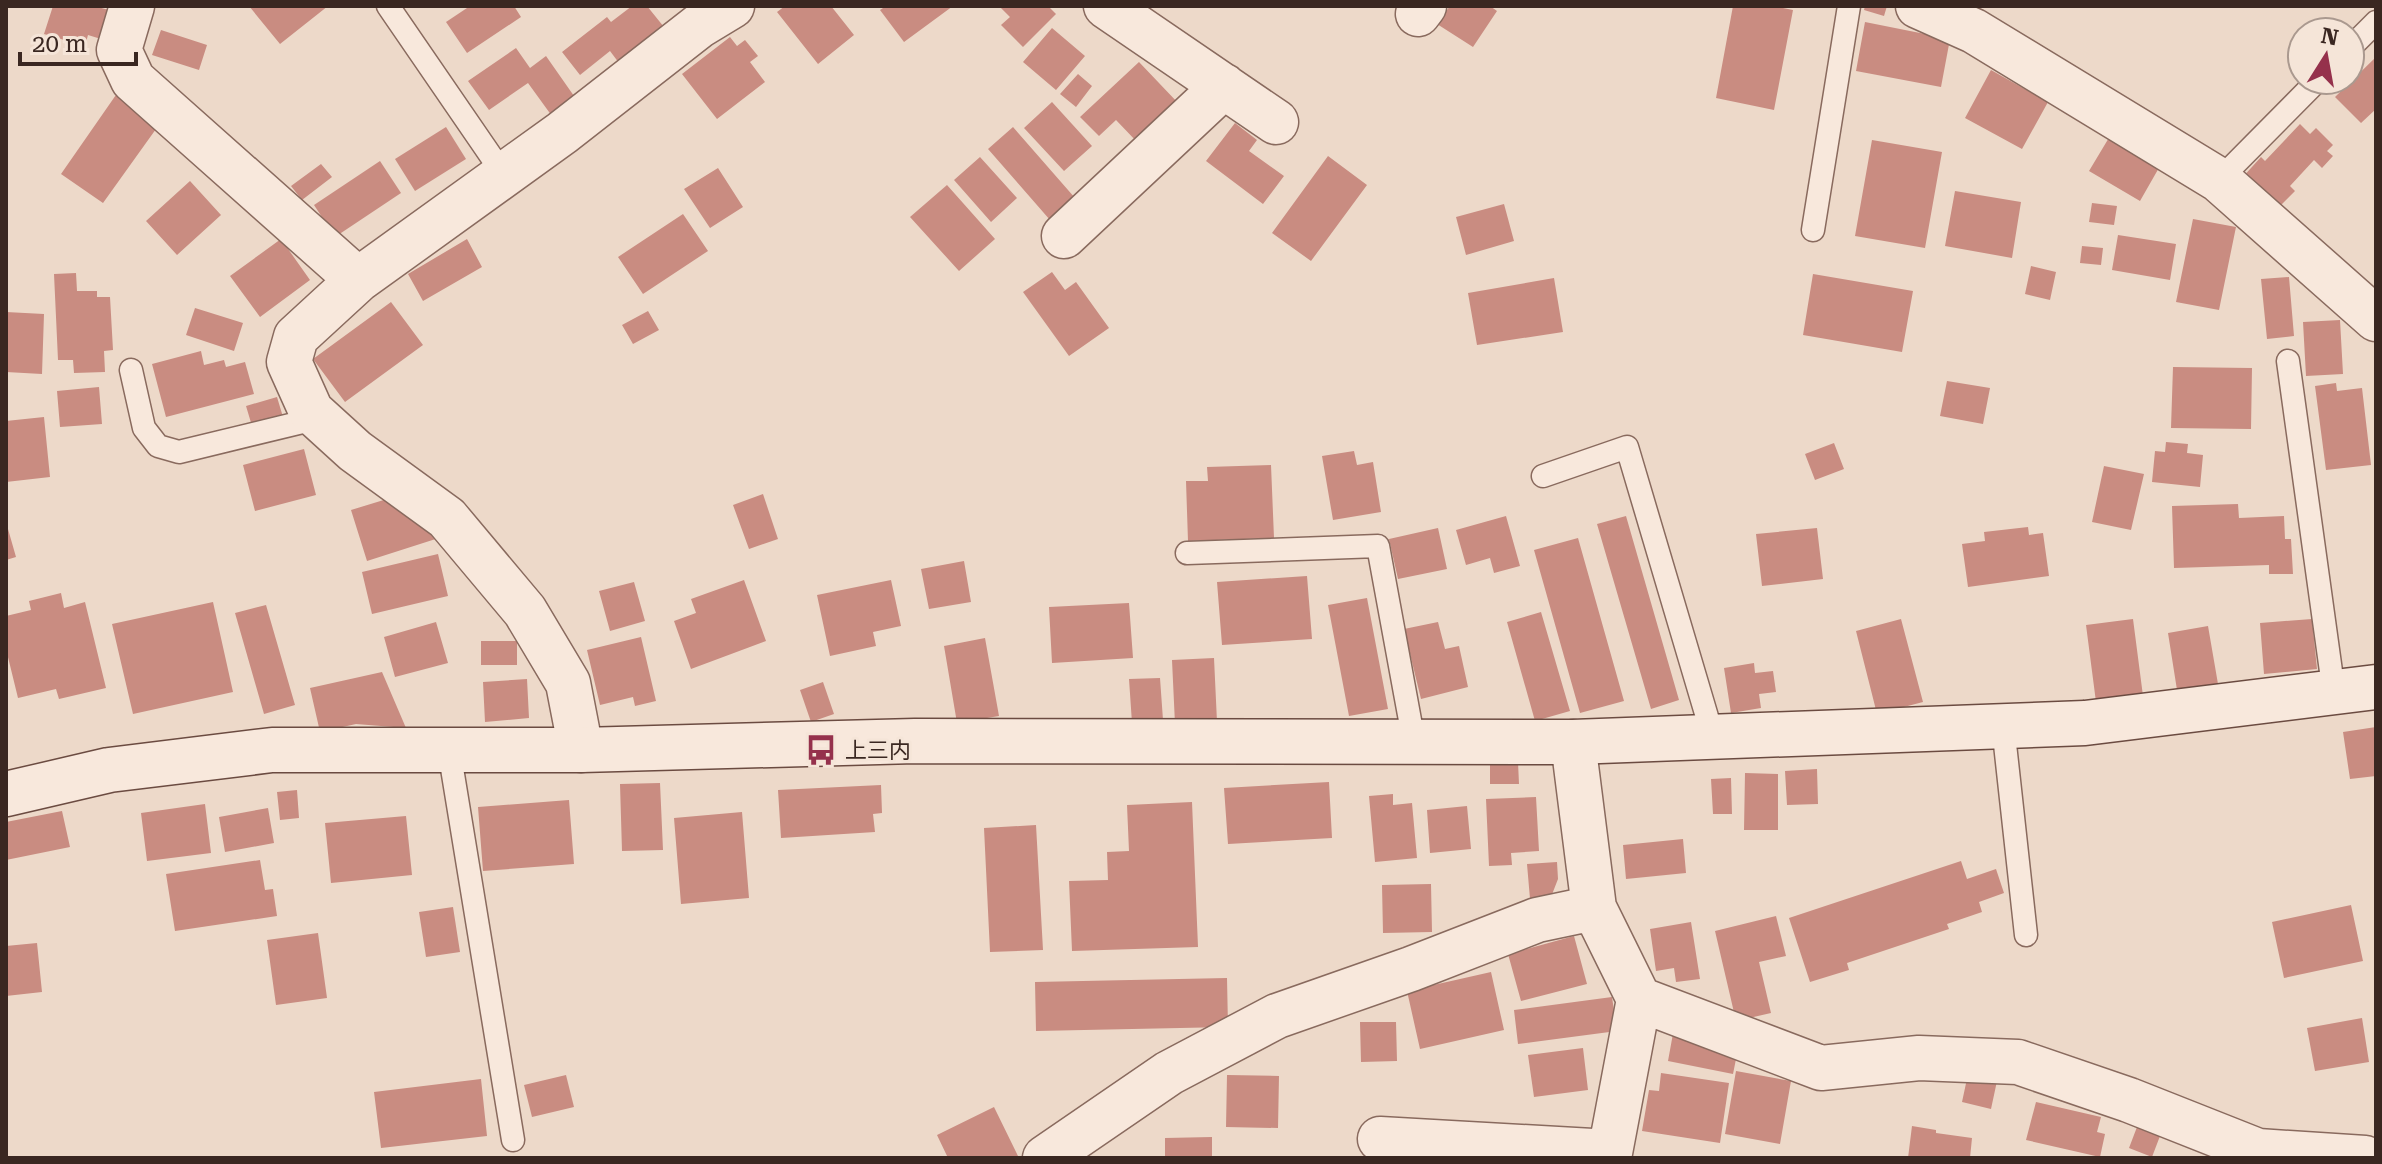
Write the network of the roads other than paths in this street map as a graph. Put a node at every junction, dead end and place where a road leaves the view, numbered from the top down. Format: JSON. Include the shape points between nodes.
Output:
{"nodes":[{"id":1,"x":132,"y":6,"type":"edge"},
{"id":2,"x":388,"y":6,"type":"edge"},
{"id":3,"x":1106,"y":6,"type":"edge"},
{"id":4,"x":1849,"y":6,"type":"edge"},
{"id":5,"x":1918,"y":6,"type":"edge"},
{"id":6,"x":704,"y":13,"type":"edge"},
{"id":7,"x":1980,"y":19,"type":"edge"},
{"id":8,"x":1224,"y":86,"type":"junction"},
{"id":9,"x":2302,"y":96,"type":"edge"},
{"id":10,"x":1276,"y":122,"type":"dead end"},
{"id":11,"x":504,"y":175,"type":"junction"},
{"id":12,"x":2219,"y":180,"type":"junction"},
{"id":13,"x":1813,"y":230,"type":"dead end"},
{"id":14,"x":1064,"y":236,"type":"dead end"},
{"id":15,"x":358,"y":280,"type":"junction"},
{"id":16,"x":2376,"y":319,"type":"edge"},
{"id":17,"x":2288,"y":361,"type":"dead end"},
{"id":18,"x":131,"y":370,"type":"dead end"},
{"id":19,"x":319,"y":418,"type":"junction"},
{"id":20,"x":1543,"y":476,"type":"dead end"},
{"id":21,"x":1187,"y":553,"type":"dead end"},
{"id":22,"x":2376,"y":687,"type":"edge"},
{"id":23,"x":2334,"y":693,"type":"junction"},
{"id":24,"x":2003,"y":726,"type":"junction"},
{"id":25,"x":1713,"y":737,"type":"junction"},
{"id":26,"x":1414,"y":742,"type":"junction"},
{"id":27,"x":1573,"y":742,"type":"junction"},
{"id":28,"x":449,"y":750,"type":"junction"},
{"id":29,"x":581,"y":750,"type":"junction"},
{"id":30,"x":6,"y":794,"type":"edge"},
{"id":31,"x":1594,"y":908,"type":"junction"},
{"id":32,"x":2026,"y":935,"type":"dead end"},
{"id":33,"x":1639,"y":999,"type":"junction"},
{"id":34,"x":1380,"y":1139,"type":"dead end"},
{"id":35,"x":513,"y":1140,"type":"dead end"},
{"id":36,"x":1610,"y":1155,"type":"edge"},
{"id":37,"x":1045,"y":1158,"type":"edge"},
{"id":38,"x":2365,"y":1158,"type":"edge"}],
"edges":[{"from":1,"to":15,"type":"street","via":[[119,50],[133,80]]},
{"from":2,"to":11,"type":"lane"},
{"from":3,"to":8,"type":"street"},
{"from":4,"to":13,"type":"lane"},
{"from":5,"to":7,"type":"street"},
{"from":6,"to":11,"type":"street"},
{"from":7,"to":12,"type":"street"},
{"from":8,"to":10,"type":"street"},
{"from":8,"to":14,"type":"street"},
{"from":9,"to":12,"type":"lane"},
{"from":11,"to":15,"type":"street"},
{"from":12,"to":16,"type":"street"},
{"from":15,"to":19,"type":"street","via":[[296,337],[292,349],[289,362]]},
{"from":17,"to":23,"type":"lane"},
{"from":18,"to":19,"type":"lane","via":[[144,428],[158,446],[179,452]]},
{"from":19,"to":29,"type":"street","via":[[447,518],[525,611],[568,683]]},
{"from":20,"to":25,"type":"lane","via":[[1627,447]]},
{"from":21,"to":26,"type":"lane","via":[[1378,546]]},
{"from":22,"to":23,"type":"street"},
{"from":23,"to":24,"type":"street","via":[[2085,723]]},
{"from":24,"to":25,"type":"street"},
{"from":24,"to":32,"type":"lane"},
{"from":25,"to":27,"type":"street"},
{"from":26,"to":27,"type":"street"},
{"from":26,"to":29,"type":"street","via":[[915,741]]},
{"from":27,"to":31,"type":"street"},
{"from":28,"to":29,"type":"street"},
{"from":28,"to":30,"type":"street","via":[[272,750],[109,770]]},
{"from":28,"to":35,"type":"lane"},
{"from":31,"to":33,"type":"street"},
{"from":31,"to":37,"type":"street","via":[[1537,920],[1277,1016],[1169,1073]]},
{"from":33,"to":36,"type":"street"},
{"from":33,"to":38,"type":"street","via":[[1821,1068],[1919,1058],[2018,1062],[2258,1151]]},
{"from":34,"to":36,"type":"street"}]}
